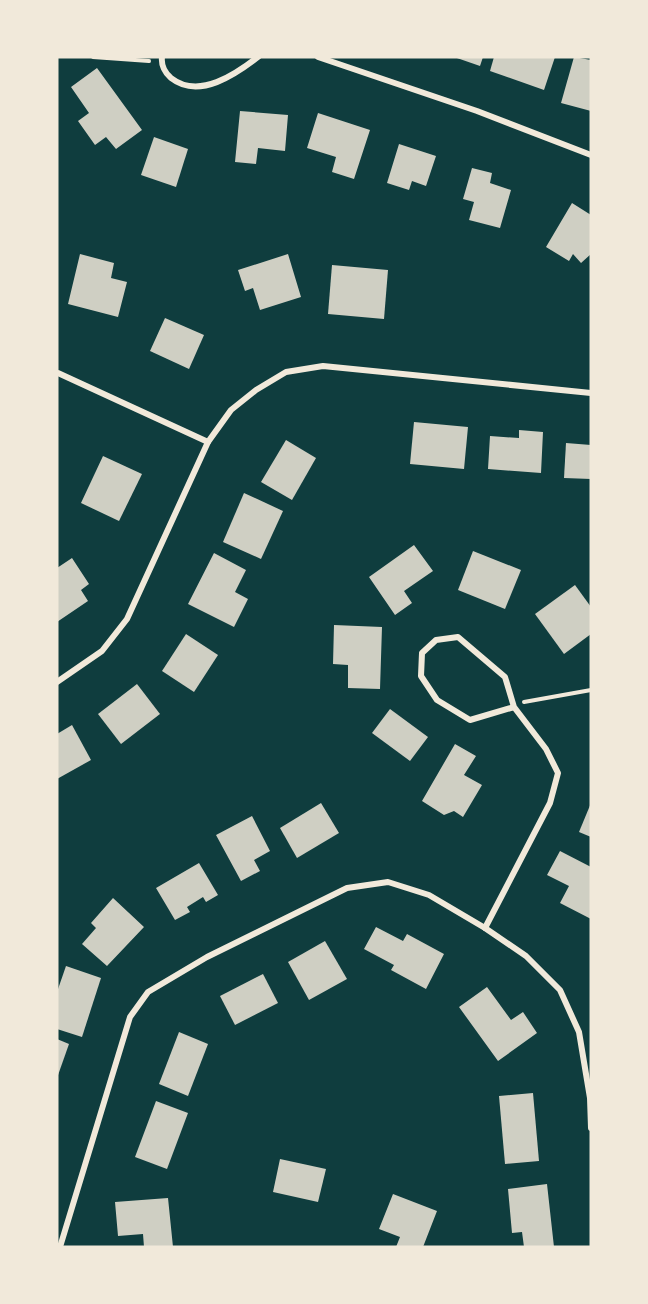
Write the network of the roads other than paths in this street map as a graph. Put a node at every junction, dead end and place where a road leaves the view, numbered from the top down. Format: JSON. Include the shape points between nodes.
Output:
{"nodes":[{"id":1,"x":258,"y":57,"type":"edge"},
{"id":2,"x":318,"y":57,"type":"edge"},
{"id":3,"x":162,"y":60,"type":"edge"},
{"id":4,"x":591,"y":155,"type":"edge"},
{"id":5,"x":58,"y":373,"type":"edge"},
{"id":6,"x":591,"y":393,"type":"edge"},
{"id":7,"x":208,"y":442,"type":"junction"},
{"id":8,"x":57,"y":682,"type":"edge"},
{"id":9,"x":514,"y":707,"type":"junction"},
{"id":10,"x":484,"y":928,"type":"junction"},
{"id":11,"x":591,"y":1098,"type":"edge"},
{"id":12,"x":591,"y":1128,"type":"edge"},
{"id":13,"x":60,"y":1247,"type":"edge"}],
"edges":[{"from":1,"to":3,"type":"street","via":[[230,78],[198,86],[179,84],[166,74]]},
{"from":2,"to":4,"type":"street"},
{"from":5,"to":7,"type":"street"},
{"from":6,"to":7,"type":"street","via":[[323,366],[286,372],[256,390],[231,410]]},
{"from":7,"to":8,"type":"street","via":[[127,619],[102,651]]},
{"from":9,"to":9,"type":"street","via":[[470,720],[437,700],[421,676],[422,653],[436,640],[458,637],[505,677]]},
{"from":9,"to":10,"type":"street","via":[[546,749],[558,773],[550,803]]},
{"from":10,"to":11,"type":"street","via":[[526,956],[560,990],[579,1032]]},
{"from":10,"to":13,"type":"street","via":[[429,895],[388,882],[347,888],[207,957],[148,992],[130,1017]]},
{"from":11,"to":12,"type":"street"}]}
